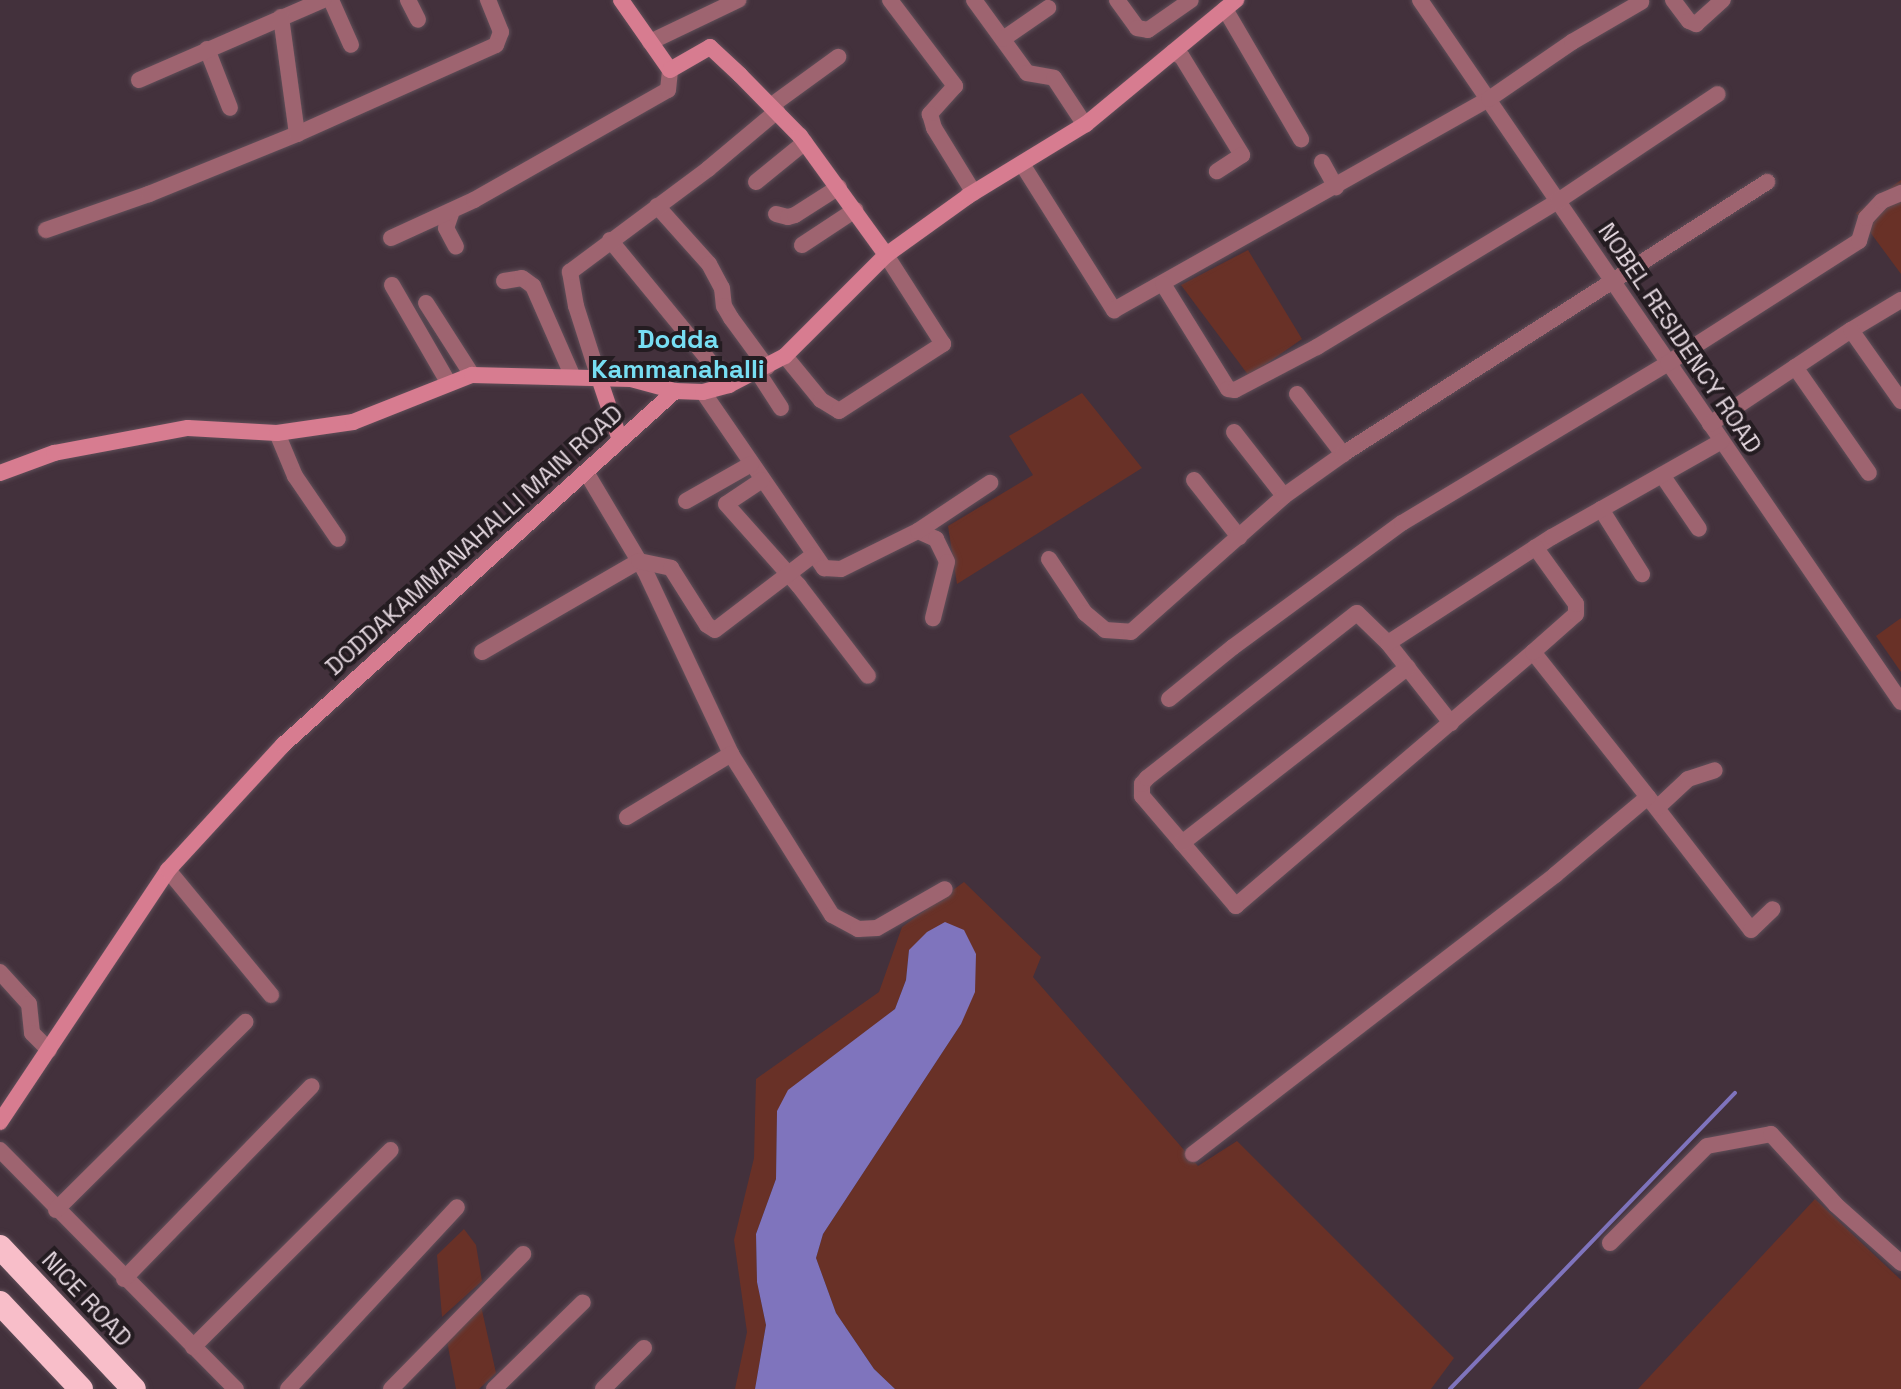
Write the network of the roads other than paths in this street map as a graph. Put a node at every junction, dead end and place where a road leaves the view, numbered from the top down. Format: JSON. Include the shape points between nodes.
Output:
{"nodes":[{"id":1,"x":323,"y":0,"type":"edge"},
{"id":2,"x":331,"y":0,"type":"edge"},
{"id":3,"x":408,"y":0,"type":"edge"},
{"id":4,"x":488,"y":0,"type":"edge"},
{"id":5,"x":621,"y":0,"type":"edge"},
{"id":6,"x":738,"y":0,"type":"edge"},
{"id":7,"x":890,"y":0,"type":"edge"},
{"id":8,"x":974,"y":0,"type":"edge"},
{"id":9,"x":1117,"y":0,"type":"edge"},
{"id":10,"x":1191,"y":0,"type":"edge"},
{"id":11,"x":1420,"y":0,"type":"edge"},
{"id":12,"x":1673,"y":0,"type":"edge"},
{"id":13,"x":1723,"y":0,"type":"edge"},
{"id":14,"x":1641,"y":2,"type":"dead end"},
{"id":15,"x":1226,"y":4,"type":"edge"},
{"id":16,"x":1048,"y":8,"type":"dead end"},
{"id":17,"x":281,"y":17,"type":"junction"},
{"id":18,"x":418,"y":20,"type":"dead end"},
{"id":19,"x":1003,"y":39,"type":"junction"},
{"id":20,"x":650,"y":42,"type":"junction"},
{"id":21,"x":351,"y":45,"type":"dead end"},
{"id":22,"x":207,"y":49,"type":"junction"},
{"id":23,"x":1173,"y":52,"type":"junction"},
{"id":24,"x":838,"y":57,"type":"dead end"},
{"id":25,"x":670,"y":70,"type":"junction"},
{"id":26,"x":139,"y":80,"type":"dead end"},
{"id":27,"x":1718,"y":94,"type":"dead end"},
{"id":28,"x":1489,"y":99,"type":"junction"},
{"id":29,"x":230,"y":108,"type":"dead end"},
{"id":30,"x":774,"y":108,"type":"junction"},
{"id":31,"x":1085,"y":125,"type":"junction"},
{"id":32,"x":297,"y":134,"type":"junction"},
{"id":33,"x":1301,"y":139,"type":"dead end"},
{"id":34,"x":805,"y":142,"type":"junction"},
{"id":35,"x":1322,"y":162,"type":"dead end"},
{"id":36,"x":1022,"y":164,"type":"junction"},
{"id":37,"x":1217,"y":171,"type":"dead end"},
{"id":38,"x":756,"y":182,"type":"dead end"},
{"id":39,"x":1767,"y":182,"type":"dead end"},
{"id":40,"x":839,"y":187,"type":"junction"},
{"id":41,"x":1336,"y":187,"type":"junction"},
{"id":42,"x":974,"y":193,"type":"junction"},
{"id":43,"x":1901,"y":193,"type":"edge"},
{"id":44,"x":1558,"y":201,"type":"junction"},
{"id":45,"x":657,"y":206,"type":"junction"},
{"id":46,"x":855,"y":210,"type":"junction"},
{"id":47,"x":452,"y":211,"type":"junction"},
{"id":48,"x":776,"y":214,"type":"dead end"},
{"id":49,"x":46,"y":230,"type":"dead end"},
{"id":50,"x":391,"y":238,"type":"dead end"},
{"id":51,"x":610,"y":240,"type":"junction"},
{"id":52,"x":802,"y":245,"type":"dead end"},
{"id":53,"x":456,"y":247,"type":"dead end"},
{"id":54,"x":886,"y":255,"type":"junction"},
{"id":55,"x":504,"y":281,"type":"dead end"},
{"id":56,"x":1613,"y":283,"type":"junction"},
{"id":57,"x":1163,"y":284,"type":"junction"},
{"id":58,"x":392,"y":285,"type":"dead end"},
{"id":59,"x":1901,"y":300,"type":"edge"},
{"id":60,"x":426,"y":303,"type":"dead end"},
{"id":61,"x":1851,"y":330,"type":"junction"},
{"id":62,"x":785,"y":356,"type":"junction"},
{"id":63,"x":1668,"y":363,"type":"junction"},
{"id":64,"x":1795,"y":367,"type":"junction"},
{"id":65,"x":762,"y":369,"type":"junction"},
{"id":66,"x":472,"y":375,"type":"junction"},
{"id":67,"x":573,"y":377,"type":"junction"},
{"id":68,"x":599,"y":378,"type":"junction"},
{"id":69,"x":448,"y":382,"type":"junction"},
{"id":70,"x":729,"y":385,"type":"junction"},
{"id":71,"x":675,"y":391,"type":"junction"},
{"id":72,"x":703,"y":392,"type":"junction"},
{"id":73,"x":1297,"y":394,"type":"dead end"},
{"id":74,"x":1901,"y":401,"type":"edge"},
{"id":75,"x":781,"y":408,"type":"dead end"},
{"id":76,"x":1710,"y":424,"type":"junction"},
{"id":77,"x":1234,"y":432,"type":"dead end"},
{"id":78,"x":277,"y":433,"type":"junction"},
{"id":79,"x":620,"y":440,"type":"junction"},
{"id":80,"x":1722,"y":441,"type":"junction"},
{"id":81,"x":1343,"y":454,"type":"junction"},
{"id":82,"x":751,"y":464,"type":"junction"},
{"id":83,"x":586,"y":472,"type":"junction"},
{"id":84,"x":0,"y":473,"type":"edge"},
{"id":85,"x":1869,"y":473,"type":"dead end"},
{"id":86,"x":1662,"y":475,"type":"junction"},
{"id":87,"x":762,"y":480,"type":"junction"},
{"id":88,"x":1194,"y":480,"type":"dead end"},
{"id":89,"x":990,"y":483,"type":"dead end"},
{"id":90,"x":1284,"y":496,"type":"junction"},
{"id":91,"x":686,"y":501,"type":"dead end"},
{"id":92,"x":1601,"y":509,"type":"junction"},
{"id":93,"x":1699,"y":529,"type":"dead end"},
{"id":94,"x":918,"y":531,"type":"junction"},
{"id":95,"x":1239,"y":537,"type":"junction"},
{"id":96,"x":338,"y":539,"type":"dead end"},
{"id":97,"x":1535,"y":547,"type":"junction"},
{"id":98,"x":813,"y":555,"type":"junction"},
{"id":99,"x":1049,"y":559,"type":"dead end"},
{"id":100,"x":639,"y":561,"type":"junction"},
{"id":101,"x":789,"y":574,"type":"junction"},
{"id":102,"x":1642,"y":574,"type":"dead end"},
{"id":103,"x":933,"y":618,"type":"dead end"},
{"id":104,"x":1388,"y":643,"type":"junction"},
{"id":105,"x":482,"y":652,"type":"dead end"},
{"id":106,"x":1533,"y":652,"type":"junction"},
{"id":107,"x":1408,"y":667,"type":"junction"},
{"id":108,"x":868,"y":676,"type":"dead end"},
{"id":109,"x":1169,"y":699,"type":"dead end"},
{"id":110,"x":1901,"y":702,"type":"edge"},
{"id":111,"x":1451,"y":723,"type":"junction"},
{"id":112,"x":731,"y":754,"type":"junction"},
{"id":113,"x":1715,"y":770,"type":"dead end"},
{"id":114,"x":1653,"y":802,"type":"junction"},
{"id":115,"x":627,"y":817,"type":"dead end"},
{"id":116,"x":1182,"y":843,"type":"junction"},
{"id":117,"x":168,"y":870,"type":"junction"},
{"id":118,"x":945,"y":889,"type":"dead end"},
{"id":119,"x":1773,"y":909,"type":"dead end"},
{"id":120,"x":0,"y":972,"type":"edge"},
{"id":121,"x":271,"y":995,"type":"dead end"},
{"id":122,"x":245,"y":1022,"type":"dead end"},
{"id":123,"x":49,"y":1050,"type":"junction"},
{"id":124,"x":312,"y":1086,"type":"dead end"},
{"id":125,"x":0,"y":1122,"type":"edge"},
{"id":126,"x":0,"y":1150,"type":"edge"},
{"id":127,"x":391,"y":1150,"type":"dead end"},
{"id":128,"x":1193,"y":1154,"type":"dead end"},
{"id":129,"x":457,"y":1207,"type":"dead end"},
{"id":130,"x":56,"y":1210,"type":"junction"},
{"id":131,"x":1610,"y":1243,"type":"dead end"},
{"id":132,"x":0,"y":1247,"type":"edge"},
{"id":133,"x":523,"y":1254,"type":"dead end"},
{"id":134,"x":1901,"y":1263,"type":"edge"},
{"id":135,"x":124,"y":1279,"type":"junction"},
{"id":136,"x":583,"y":1302,"type":"dead end"},
{"id":137,"x":0,"y":1303,"type":"edge"},
{"id":138,"x":193,"y":1347,"type":"junction"},
{"id":139,"x":644,"y":1348,"type":"dead end"},
{"id":140,"x":81,"y":1389,"type":"edge"},
{"id":141,"x":134,"y":1389,"type":"edge"},
{"id":142,"x":236,"y":1389,"type":"edge"},
{"id":143,"x":288,"y":1389,"type":"edge"},
{"id":144,"x":391,"y":1389,"type":"edge"},
{"id":145,"x":494,"y":1389,"type":"edge"},
{"id":146,"x":603,"y":1389,"type":"edge"}],
"edges":[{"from":1,"to":17,"type":"street"},
{"from":2,"to":21,"type":"street"},
{"from":3,"to":18,"type":"street"},
{"from":4,"to":32,"type":"street","via":[[501,32],[496,45]]},
{"from":5,"to":20,"type":"street"},
{"from":6,"to":20,"type":"street"},
{"from":7,"to":42,"type":"street","via":[[955,86],[930,114]]},
{"from":8,"to":19,"type":"street"},
{"from":9,"to":10,"type":"street","via":[[1137,28],[1148,30]]},
{"from":11,"to":28,"type":"street","name":"NOBEL RESIDENCY ROAD"},
{"from":12,"to":13,"type":"street","via":[[1696,24]]},
{"from":14,"to":28,"type":"street"},
{"from":15,"to":23,"type":"street"},
{"from":15,"to":33,"type":"street"},
{"from":16,"to":19,"type":"street"},
{"from":17,"to":22,"type":"street"},
{"from":17,"to":32,"type":"street"},
{"from":19,"to":31,"type":"street","via":[[1027,73],[1054,78]]},
{"from":20,"to":25,"type":"street"},
{"from":22,"to":26,"type":"street"},
{"from":22,"to":29,"type":"street"},
{"from":23,"to":31,"type":"street"},
{"from":23,"to":37,"type":"street","via":[[1182,57],[1242,155]]},
{"from":24,"to":30,"type":"street"},
{"from":25,"to":30,"type":"street","via":[[710,47]]},
{"from":25,"to":47,"type":"street","via":[[668,90]]},
{"from":27,"to":44,"type":"street"},
{"from":28,"to":41,"type":"street"},
{"from":28,"to":44,"type":"street","name":"NOBEL RESIDENCY ROAD"},
{"from":30,"to":34,"type":"street"},
{"from":30,"to":45,"type":"street"},
{"from":31,"to":36,"type":"street"},
{"from":32,"to":49,"type":"street"},
{"from":34,"to":38,"type":"street"},
{"from":34,"to":40,"type":"street"},
{"from":35,"to":41,"type":"street"},
{"from":36,"to":42,"type":"street"},
{"from":36,"to":57,"type":"street","via":[[1114,310]]},
{"from":39,"to":56,"type":"street"},
{"from":40,"to":46,"type":"street"},
{"from":40,"to":48,"type":"street","via":[[795,215]]},
{"from":41,"to":57,"type":"street"},
{"from":42,"to":54,"type":"street"},
{"from":43,"to":63,"type":"street","via":[[1882,201],[1866,218],[1859,241]]},
{"from":44,"to":56,"type":"street","name":"NOBEL RESIDENCY ROAD"},
{"from":44,"to":57,"type":"street","via":[[1317,347],[1235,390],[1228,389]]},
{"from":45,"to":51,"type":"street"},
{"from":45,"to":65,"type":"street","via":[[709,264],[722,288],[724,306]]},
{"from":46,"to":52,"type":"street"},
{"from":46,"to":54,"type":"street"},
{"from":47,"to":50,"type":"street"},
{"from":47,"to":53,"type":"street","via":[[446,228]]},
{"from":51,"to":68,"type":"street","via":[[570,272]]},
{"from":51,"to":70,"type":"street"},
{"from":54,"to":62,"type":"street"},
{"from":54,"to":62,"type":"street","via":[[943,344],[839,411],[821,400]]},
{"from":55,"to":67,"type":"street","via":[[522,278],[533,286]]},
{"from":56,"to":63,"type":"street","name":"NOBEL RESIDENCY ROAD"},
{"from":56,"to":81,"type":"street"},
{"from":58,"to":69,"type":"street"},
{"from":59,"to":61,"type":"street"},
{"from":60,"to":66,"type":"street"},
{"from":61,"to":64,"type":"street"},
{"from":61,"to":74,"type":"street"},
{"from":62,"to":65,"type":"street"},
{"from":63,"to":76,"type":"street","name":"NOBEL RESIDENCY ROAD"},
{"from":63,"to":109,"type":"street","via":[[1381,536]]},
{"from":64,"to":76,"type":"street"},
{"from":64,"to":85,"type":"street"},
{"from":65,"to":70,"type":"street"},
{"from":65,"to":75,"type":"street"},
{"from":66,"to":67,"type":"street"},
{"from":66,"to":69,"type":"street"},
{"from":67,"to":68,"type":"street"},
{"from":68,"to":71,"type":"street","via":[[631,379]]},
{"from":68,"to":79,"type":"street"},
{"from":69,"to":78,"type":"street","via":[[353,422]]},
{"from":70,"to":72,"type":"street"},
{"from":71,"to":72,"type":"street"},
{"from":71,"to":79,"type":"street","name":"DODDAKAMMANAHALLI MAIN ROAD"},
{"from":72,"to":82,"type":"street"},
{"from":73,"to":81,"type":"street"},
{"from":76,"to":80,"type":"street","name":"NOBEL RESIDENCY ROAD"},
{"from":77,"to":90,"type":"street"},
{"from":78,"to":84,"type":"street","via":[[188,428],[54,453]]},
{"from":78,"to":96,"type":"street","via":[[295,476]]},
{"from":79,"to":83,"type":"street","name":"DODDAKAMMANAHALLI MAIN ROAD"},
{"from":80,"to":86,"type":"street"},
{"from":80,"to":110,"type":"street","name":"NOBEL RESIDENCY ROAD"},
{"from":81,"to":90,"type":"street"},
{"from":82,"to":87,"type":"street"},
{"from":82,"to":91,"type":"street"},
{"from":83,"to":100,"type":"street"},
{"from":83,"to":117,"type":"street","name":"DODDAKAMMANAHALLI MAIN ROAD","via":[[283,745]]},
{"from":86,"to":92,"type":"street"},
{"from":86,"to":93,"type":"street"},
{"from":87,"to":98,"type":"street"},
{"from":87,"to":101,"type":"street","via":[[726,504]]},
{"from":88,"to":95,"type":"street"},
{"from":89,"to":94,"type":"street"},
{"from":90,"to":95,"type":"street"},
{"from":92,"to":97,"type":"street"},
{"from":92,"to":102,"type":"street"},
{"from":94,"to":98,"type":"street","via":[[841,569],[824,568]]},
{"from":94,"to":103,"type":"street","via":[[936,539],[947,562]]},
{"from":95,"to":99,"type":"street","via":[[1131,632],[1105,630],[1085,613]]},
{"from":97,"to":104,"type":"street"},
{"from":97,"to":106,"type":"street","via":[[1576,604],[1576,614]]},
{"from":98,"to":101,"type":"street"},
{"from":100,"to":101,"type":"street","via":[[671,568],[715,630]]},
{"from":100,"to":105,"type":"street"},
{"from":100,"to":112,"type":"street"},
{"from":101,"to":108,"type":"street"},
{"from":104,"to":107,"type":"street"},
{"from":104,"to":116,"type":"street","via":[[1357,613],[1147,778],[1142,796]]},
{"from":106,"to":111,"type":"street"},
{"from":106,"to":114,"type":"street"},
{"from":107,"to":111,"type":"street"},
{"from":107,"to":116,"type":"street"},
{"from":111,"to":116,"type":"street","via":[[1243,903],[1231,903]]},
{"from":112,"to":115,"type":"street"},
{"from":112,"to":118,"type":"street","via":[[832,915],[844,924],[877,928]]},
{"from":113,"to":114,"type":"street","via":[[1688,779]]},
{"from":114,"to":119,"type":"street","via":[[1751,930]]},
{"from":114,"to":128,"type":"street"},
{"from":117,"to":121,"type":"street"},
{"from":117,"to":123,"type":"street","name":"DODDAKAMMANAHALLI MAIN ROAD"},
{"from":120,"to":123,"type":"street","via":[[29,1004],[32,1033]]},
{"from":122,"to":130,"type":"street"},
{"from":123,"to":125,"type":"street","name":"DODDAKAMMANAHALLI MAIN ROAD"},
{"from":124,"to":135,"type":"street"},
{"from":126,"to":130,"type":"street"},
{"from":127,"to":138,"type":"street"},
{"from":129,"to":143,"type":"street"},
{"from":130,"to":135,"type":"street"},
{"from":131,"to":134,"type":"street","via":[[1707,1146],[1771,1134],[1836,1205]]},
{"from":132,"to":141,"type":"highway","name":"NICE ROAD"},
{"from":133,"to":144,"type":"street"},
{"from":135,"to":138,"type":"street"},
{"from":136,"to":145,"type":"street"},
{"from":137,"to":140,"type":"highway"},
{"from":138,"to":142,"type":"street"},
{"from":139,"to":146,"type":"street"}]}
